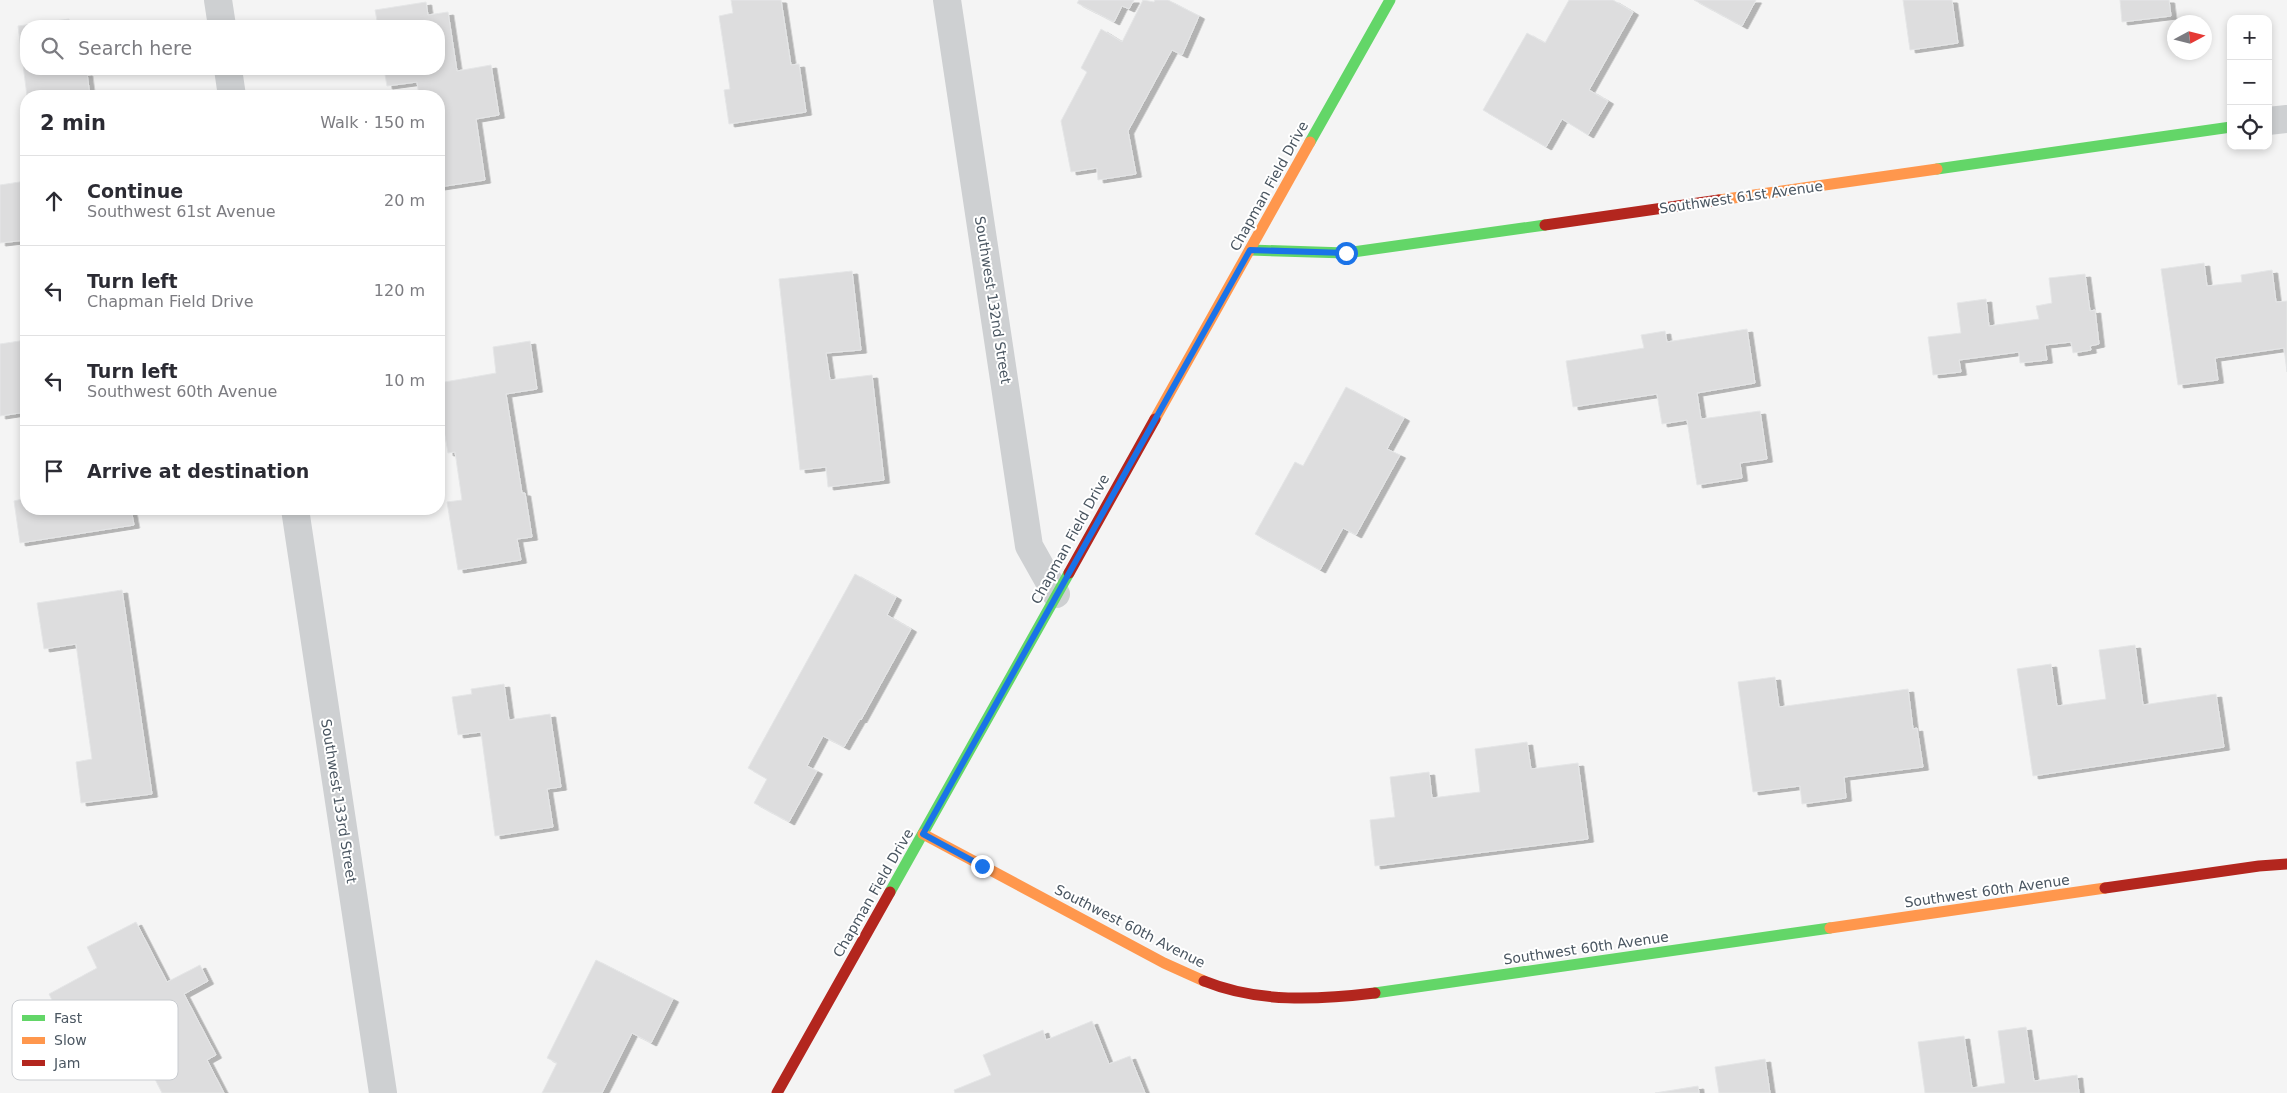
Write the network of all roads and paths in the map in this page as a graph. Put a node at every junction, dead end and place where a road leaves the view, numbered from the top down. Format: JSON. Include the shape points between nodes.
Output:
{"nodes":[{"id":1,"x":218,"y":0,"type":"edge"},
{"id":2,"x":948,"y":0,"type":"edge"},
{"id":3,"x":1390,"y":0,"type":"edge"},
{"id":4,"x":221,"y":20,"type":"edge"},
{"id":5,"x":229,"y":75,"type":"edge"},
{"id":6,"x":231,"y":90,"type":"edge"},
{"id":7,"x":2287,"y":119,"type":"edge"},
{"id":8,"x":2272,"y":121,"type":"edge"},
{"id":9,"x":2227,"y":128,"type":"edge"},
{"id":10,"x":1250,"y":250,"type":"junction"},
{"id":11,"x":296,"y":515,"type":"edge"},
{"id":12,"x":1056,"y":594,"type":"junction"},
{"id":13,"x":923,"y":834,"type":"junction"},
{"id":14,"x":2287,"y":864,"type":"edge"},
{"id":15,"x":383,"y":1093,"type":"edge"},
{"id":16,"x":776,"y":1093,"type":"edge"}],
"edges":[{"from":1,"to":4,"type":"street"},
{"from":2,"to":12,"type":"street","name":"Southwest 132nd Street","via":[[1029,546]]},
{"from":3,"to":10,"type":"street","name":"Chapman Field Drive"},
{"from":5,"to":6,"type":"street"},
{"from":7,"to":8,"type":"street"},
{"from":9,"to":10,"type":"street","name":"Southwest 61st Avenue","via":[[1346,253]]},
{"from":10,"to":12,"type":"street","name":"Chapman Field Drive"},
{"from":11,"to":15,"type":"street","name":"Southwest 133rd Street"},
{"from":12,"to":13,"type":"street","name":"Chapman Field Drive"},
{"from":13,"to":14,"type":"street","name":"Southwest 60th Avenue","via":[[1195,977],[1227,990],[1268,998],[1300,999],[1433,985]]},
{"from":13,"to":16,"type":"street","name":"Chapman Field Drive"}]}
